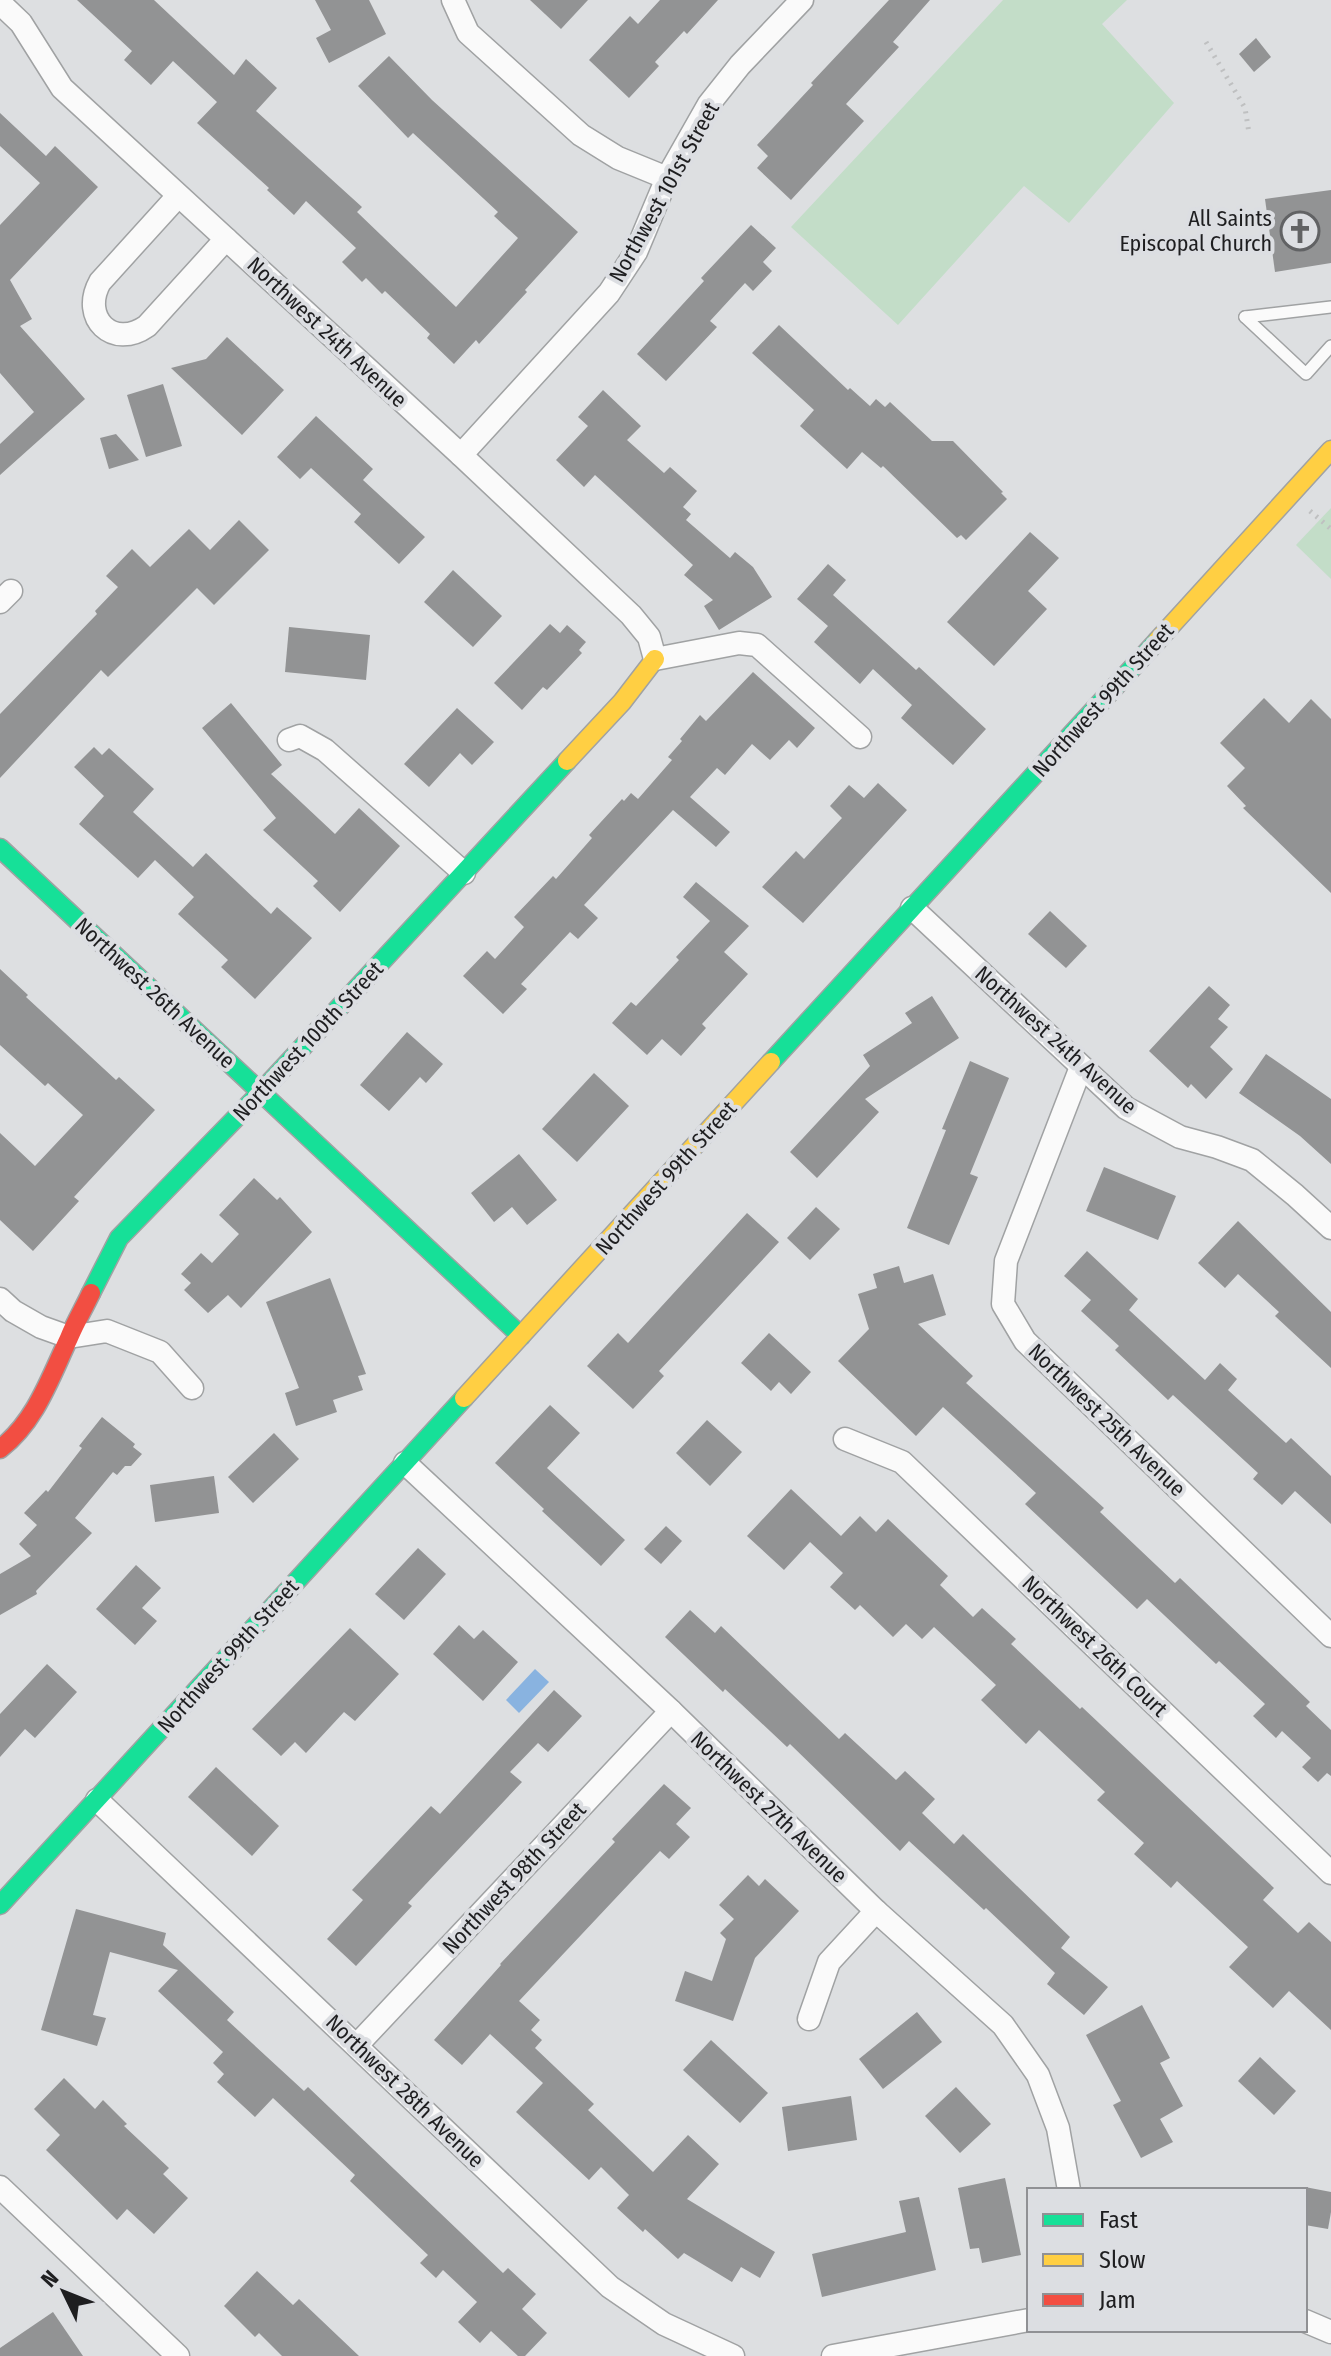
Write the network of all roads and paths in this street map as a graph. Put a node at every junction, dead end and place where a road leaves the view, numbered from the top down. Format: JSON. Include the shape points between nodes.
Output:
{"nodes":[{"id":1,"x":453,"y":0,"type":"edge"},
{"id":2,"x":802,"y":0,"type":"edge"},
{"id":3,"x":0,"y":3,"type":"edge"},
{"id":4,"x":1206,"y":42,"type":"dead end"},
{"id":5,"x":1249,"y":133,"type":"dead end"},
{"id":6,"x":667,"y":178,"type":"junction"},
{"id":7,"x":178,"y":196,"type":"junction"},
{"id":8,"x":226,"y":239,"type":"junction"},
{"id":9,"x":1331,"y":307,"type":"edge"},
{"id":10,"x":1331,"y":346,"type":"edge"},
{"id":11,"x":1331,"y":450,"type":"edge"},
{"id":12,"x":461,"y":455,"type":"junction"},
{"id":13,"x":655,"y":659,"type":"junction"},
{"id":14,"x":860,"y":737,"type":"dead end"},
{"id":15,"x":289,"y":740,"type":"dead end"},
{"id":16,"x":0,"y":848,"type":"edge"},
{"id":17,"x":464,"y":873,"type":"junction"},
{"id":18,"x":912,"y":908,"type":"junction"},
{"id":19,"x":1081,"y":1067,"type":"junction"},
{"id":20,"x":261,"y":1092,"type":"junction"},
{"id":21,"x":1331,"y":1228,"type":"edge"},
{"id":22,"x":0,"y":1299,"type":"edge"},
{"id":23,"x":521,"y":1336,"type":"junction"},
{"id":24,"x":69,"y":1337,"type":"junction"},
{"id":25,"x":192,"y":1388,"type":"dead end"},
{"id":26,"x":845,"y":1439,"type":"dead end"},
{"id":27,"x":0,"y":1449,"type":"edge"},
{"id":28,"x":405,"y":1463,"type":"junction"},
{"id":29,"x":1331,"y":1636,"type":"edge"},
{"id":30,"x":671,"y":1711,"type":"junction"},
{"id":31,"x":97,"y":1800,"type":"junction"},
{"id":32,"x":1331,"y":1873,"type":"edge"},
{"id":33,"x":0,"y":1905,"type":"edge"},
{"id":34,"x":876,"y":1911,"type":"junction"},
{"id":35,"x":809,"y":2019,"type":"dead end"},
{"id":36,"x":357,"y":2045,"type":"junction"},
{"id":37,"x":0,"y":2187,"type":"edge"},
{"id":38,"x":1069,"y":2188,"type":"edge"},
{"id":39,"x":1027,"y":2320,"type":"edge"},
{"id":40,"x":1307,"y":2322,"type":"edge"},
{"id":41,"x":1331,"y":2332,"type":"edge"},
{"id":42,"x":174,"y":2354,"type":"edge"},
{"id":43,"x":733,"y":2356,"type":"edge"},
{"id":44,"x":833,"y":2356,"type":"edge"}],
"edges":[{"from":1,"to":6,"type":"street","via":[[468,33],[581,135],[618,158]]},
{"from":2,"to":6,"type":"street","name":"Northwest 101st Street","via":[[709,104]]},
{"from":3,"to":7,"type":"street","name":"Northwest 24th Avenue","via":[[21,23],[62,88]]},
{"from":4,"to":5,"type":"path","via":[[1245,108]]},
{"from":6,"to":12,"type":"street","name":"Northwest 101st Street","via":[[636,252],[609,293]]},
{"from":7,"to":8,"type":"street","name":"Northwest 24th Avenue"},
{"from":7,"to":8,"type":"street","via":[[100,282],[92,302],[99,323],[117,334],[138,332]]},
{"from":8,"to":12,"type":"street","name":"Northwest 24th Avenue"},
{"from":9,"to":10,"type":"lane","via":[[1245,317],[1306,374]]},
{"from":11,"to":18,"type":"main road","name":"Northwest 99th Street"},
{"from":12,"to":13,"type":"street","name":"Northwest 24th Avenue","via":[[631,615],[649,637]]},
{"from":13,"to":14,"type":"street","via":[[739,643],[757,645]]},
{"from":13,"to":17,"type":"main road","name":"Northwest 100th Street","via":[[622,702]]},
{"from":15,"to":17,"type":"street","via":[[300,736],[325,750]]},
{"from":16,"to":20,"type":"main road","name":"Northwest 26th Avenue"},
{"from":17,"to":20,"type":"main road","name":"Northwest 100th Street"},
{"from":18,"to":19,"type":"street","name":"Northwest 24th Avenue"},
{"from":18,"to":23,"type":"main road","name":"Northwest 99th Street"},
{"from":19,"to":21,"type":"street","name":"Northwest 24th Avenue","via":[[1126,1108],[1180,1137],[1252,1160]]},
{"from":19,"to":29,"type":"street","name":"Northwest 25th Avenue","via":[[1006,1261],[1003,1304],[1025,1341]]},
{"from":20,"to":23,"type":"main road","name":"Northwest 26th Avenue"},
{"from":20,"to":24,"type":"main road","name":"Northwest 100th Street","via":[[119,1238]]},
{"from":22,"to":24,"type":"street","via":[[41,1327]]},
{"from":23,"to":28,"type":"main road","name":"Northwest 99th Street"},
{"from":24,"to":25,"type":"street","via":[[107,1331],[160,1352]]},
{"from":24,"to":27,"type":"main road","name":"Northwest 100th Street","via":[[45,1394]]},
{"from":26,"to":32,"type":"street","name":"Northwest 26th Court","via":[[902,1462]]},
{"from":28,"to":30,"type":"street","name":"Northwest 27th Avenue"},
{"from":28,"to":31,"type":"main road","name":"Northwest 99th Street"},
{"from":30,"to":34,"type":"street","name":"Northwest 27th Avenue"},
{"from":30,"to":36,"type":"street","name":"Northwest 98th Street"},
{"from":31,"to":33,"type":"main road","name":"Northwest 99th Street"},
{"from":31,"to":36,"type":"street","name":"Northwest 28th Avenue"},
{"from":34,"to":35,"type":"street","via":[[829,1962]]},
{"from":34,"to":38,"type":"street","name":"Northwest 27th Avenue","via":[[1003,2025],[1038,2075],[1058,2128]]},
{"from":36,"to":43,"type":"street","name":"Northwest 28th Avenue","via":[[610,2287],[664,2324]]},
{"from":37,"to":42,"type":"street"},
{"from":39,"to":44,"type":"street"},
{"from":40,"to":41,"type":"street"}]}
